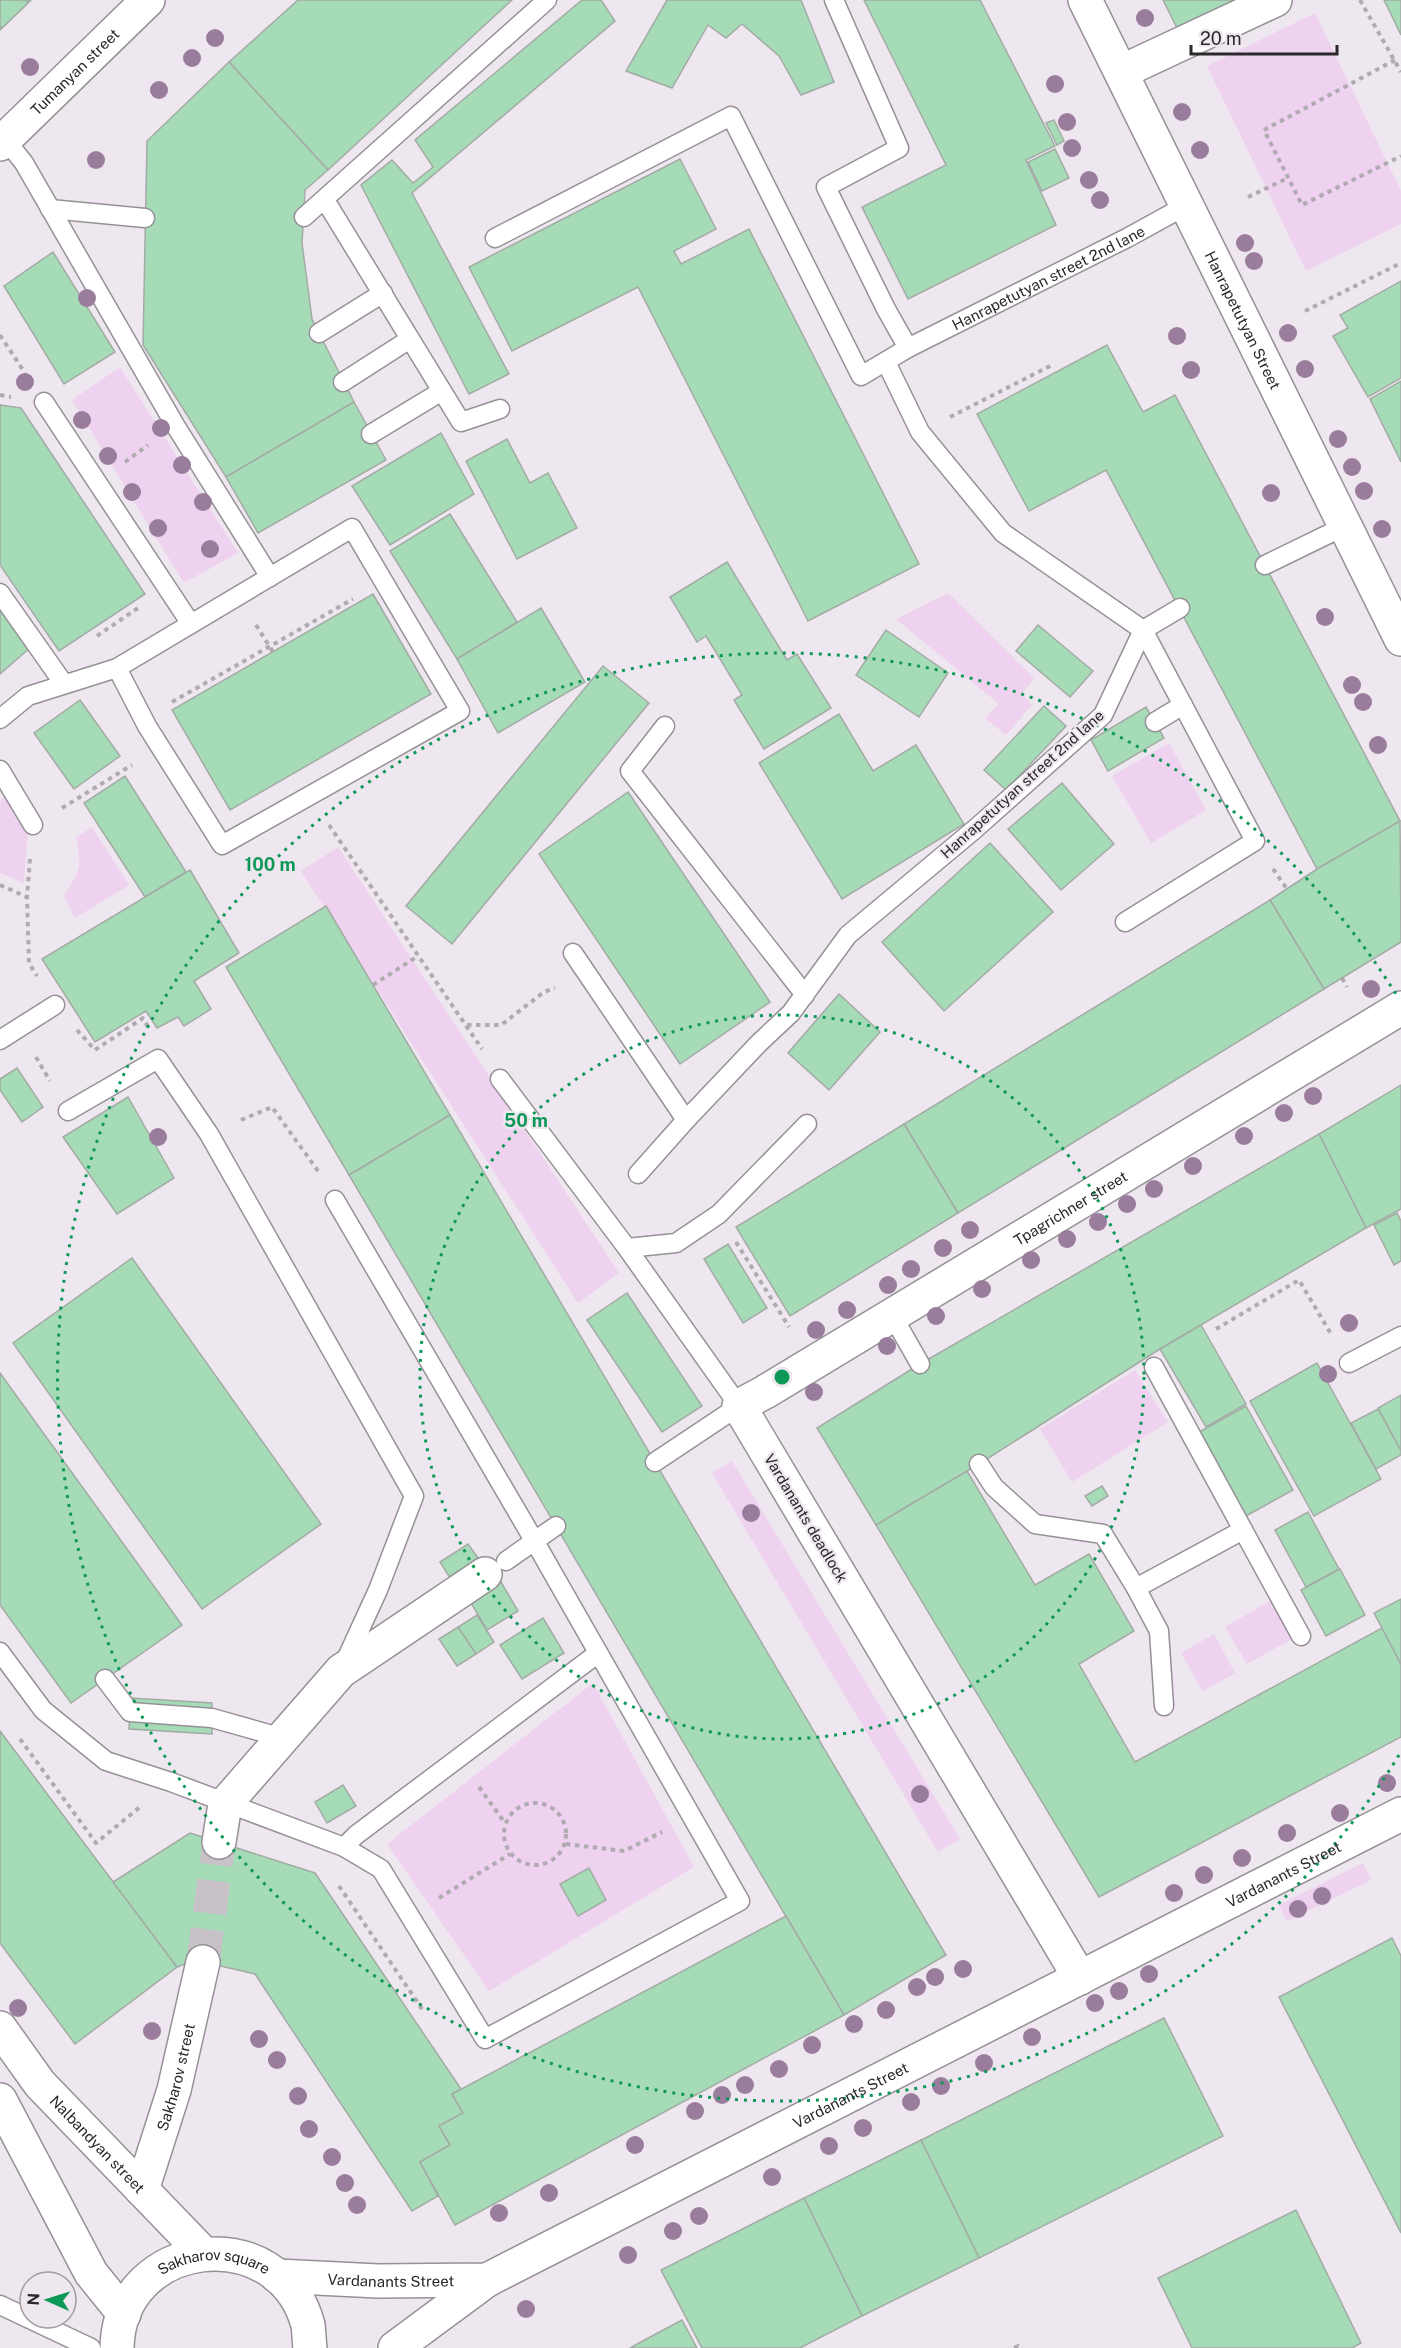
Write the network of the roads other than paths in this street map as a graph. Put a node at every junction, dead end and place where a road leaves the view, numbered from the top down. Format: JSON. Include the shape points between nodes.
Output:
{"nodes":[{"id":1,"x":148,"y":0,"type":"edge"},
{"id":2,"x":548,"y":0,"type":"edge"},
{"id":3,"x":834,"y":0,"type":"edge"},
{"id":4,"x":1085,"y":0,"type":"edge"},
{"id":5,"x":1275,"y":0,"type":"edge"},
{"id":6,"x":1121,"y":72,"type":"junction"},
{"id":7,"x":2,"y":141,"type":"edge"},
{"id":8,"x":325,"y":200,"type":"junction"},
{"id":9,"x":1187,"y":205,"type":"junction"},
{"id":10,"x":50,"y":208,"type":"junction"},
{"id":11,"x":145,"y":218,"type":"dead end"},
{"id":12,"x":304,"y":218,"type":"dead end"},
{"id":13,"x":495,"y":238,"type":"dead end"},
{"id":14,"x":383,"y":293,"type":"junction"},
{"id":15,"x":319,"y":333,"type":"dead end"},
{"id":16,"x":410,"y":339,"type":"junction"},
{"id":17,"x":908,"y":348,"type":"junction"},
{"id":18,"x":886,"y":362,"type":"junction"},
{"id":19,"x":343,"y":382,"type":"dead end"},
{"id":20,"x":442,"y":391,"type":"junction"},
{"id":21,"x":44,"y":402,"type":"road end"},
{"id":22,"x":500,"y":409,"type":"dead end"},
{"id":23,"x":371,"y":434,"type":"dead end"},
{"id":24,"x":1345,"y":526,"type":"junction"},
{"id":25,"x":1265,"y":565,"type":"dead end"},
{"id":26,"x":270,"y":577,"type":"junction"},
{"id":27,"x":0,"y":593,"type":"edge"},
{"id":28,"x":1180,"y":608,"type":"dead end"},
{"id":29,"x":191,"y":624,"type":"junction"},
{"id":30,"x":1143,"y":630,"type":"junction"},
{"id":31,"x":1401,"y":639,"type":"edge"},
{"id":32,"x":117,"y":668,"type":"junction"},
{"id":33,"x":64,"y":684,"type":"junction"},
{"id":34,"x":1183,"y":705,"type":"junction"},
{"id":35,"x":0,"y":719,"type":"edge"},
{"id":36,"x":1155,"y":722,"type":"dead end"},
{"id":37,"x":665,"y":726,"type":"dead end"},
{"id":38,"x":0,"y":770,"type":"edge"},
{"id":39,"x":33,"y":825,"type":"road end"},
{"id":40,"x":1125,"y":922,"type":"dead end"},
{"id":41,"x":573,"y":953,"type":"dead end"},
{"id":42,"x":805,"y":995,"type":"junction"},
{"id":43,"x":55,"y":1005,"type":"road end"},
{"id":44,"x":1401,"y":1008,"type":"edge"},
{"id":45,"x":0,"y":1040,"type":"edge"},
{"id":46,"x":500,"y":1079,"type":"dead end"},
{"id":47,"x":68,"y":1111,"type":"road end"},
{"id":48,"x":686,"y":1120,"type":"junction"},
{"id":49,"x":807,"y":1124,"type":"dead end"},
{"id":50,"x":638,"y":1174,"type":"dead end"},
{"id":51,"x":335,"y":1200,"type":"dead end"},
{"id":52,"x":627,"y":1248,"type":"junction"},
{"id":53,"x":892,"y":1315,"type":"junction"},
{"id":54,"x":1401,"y":1336,"type":"edge"},
{"id":55,"x":1349,"y":1363,"type":"road end"},
{"id":56,"x":920,"y":1364,"type":"dead end"},
{"id":57,"x":1154,"y":1367,"type":"dead end"},
{"id":58,"x":739,"y":1406,"type":"junction"},
{"id":59,"x":655,"y":1462,"type":"dead end"},
{"id":60,"x":979,"y":1464,"type":"dead end"},
{"id":61,"x":556,"y":1526,"type":"dead end"},
{"id":62,"x":1243,"y":1530,"type":"junction"},
{"id":63,"x":535,"y":1542,"type":"junction"},
{"id":64,"x":495,"y":1568,"type":"joint"},
{"id":65,"x":1136,"y":1588,"type":"junction"},
{"id":66,"x":1301,"y":1636,"type":"dead end"},
{"id":67,"x":0,"y":1652,"type":"edge"},
{"id":68,"x":597,"y":1654,"type":"junction"},
{"id":69,"x":341,"y":1671,"type":"junction"},
{"id":70,"x":105,"y":1679,"type":"dead end"},
{"id":71,"x":1164,"y":1707,"type":"dead end"},
{"id":72,"x":283,"y":1738,"type":"junction"},
{"id":73,"x":225,"y":1804,"type":"junction"},
{"id":74,"x":1401,"y":1814,"type":"edge"},
{"id":75,"x":219,"y":1842,"type":"tunnel mouth"},
{"id":76,"x":344,"y":1847,"type":"junction"},
{"id":77,"x":203,"y":1962,"type":"tunnel mouth"},
{"id":78,"x":1080,"y":1978,"type":"junction"},
{"id":79,"x":0,"y":2028,"type":"edge"},
{"id":80,"x":0,"y":2100,"type":"edge"},
{"id":81,"x":142,"y":2190,"type":"junction"},
{"id":82,"x":203,"y":2253,"type":"junction"},
{"id":83,"x":277,"y":2276,"type":"junction"},
{"id":84,"x":487,"y":2280,"type":"junction"},
{"id":85,"x":0,"y":2305,"type":"edge"},
{"id":86,"x":124,"y":2314,"type":"junction"},
{"id":87,"x":91,"y":2348,"type":"edge"},
{"id":88,"x":117,"y":2348,"type":"edge"},
{"id":89,"x":310,"y":2348,"type":"edge"},
{"id":90,"x":395,"y":2348,"type":"edge"}],
"edges":[{"from":1,"to":7,"type":"street","name":"Tumanyan street"},
{"from":2,"to":8,"type":"lane"},
{"from":3,"to":17,"type":"lane","via":[[899,148],[826,187]]},
{"from":4,"to":6,"type":"street","name":"Hanrapetutyan Street"},
{"from":5,"to":6,"type":"street"},
{"from":6,"to":9,"type":"street","name":"Hanrapetutyan Street"},
{"from":7,"to":10,"type":"lane","via":[[24,163]]},
{"from":8,"to":12,"type":"lane"},
{"from":8,"to":14,"type":"lane"},
{"from":9,"to":17,"type":"lane","name":"Hanrapetutyan street 2nd lane"},
{"from":9,"to":24,"type":"street","name":"Hanrapetutyan Street"},
{"from":10,"to":11,"type":"lane"},
{"from":10,"to":26,"type":"lane","via":[[175,425]]},
{"from":13,"to":18,"type":"lane","name":"Hanrapetutyan street 2nd lane","via":[[731,116],[861,376]]},
{"from":14,"to":15,"type":"lane"},
{"from":14,"to":16,"type":"lane"},
{"from":16,"to":19,"type":"lane"},
{"from":16,"to":20,"type":"lane"},
{"from":17,"to":18,"type":"lane","name":"Hanrapetutyan street 2nd lane"},
{"from":18,"to":30,"type":"lane","via":[[920,432],[1003,533]]},
{"from":20,"to":22,"type":"lane","via":[[460,422]]},
{"from":20,"to":23,"type":"lane"},
{"from":21,"to":29,"type":"lane"},
{"from":24,"to":25,"type":"lane"},
{"from":24,"to":31,"type":"street","name":"Hanrapetutyan Street"},
{"from":26,"to":29,"type":"lane"},
{"from":26,"to":32,"type":"lane","via":[[352,528],[460,711],[222,845],[143,719]]},
{"from":27,"to":33,"type":"lane"},
{"from":28,"to":30,"type":"lane"},
{"from":29,"to":32,"type":"lane"},
{"from":30,"to":34,"type":"lane"},
{"from":30,"to":42,"type":"lane","name":"Hanrapetutyan street 2nd lane","via":[[1103,715],[848,935]]},
{"from":32,"to":33,"type":"lane"},
{"from":33,"to":35,"type":"lane","via":[[28,696]]},
{"from":34,"to":36,"type":"lane"},
{"from":34,"to":40,"type":"lane","via":[[1255,841]]},
{"from":37,"to":42,"type":"lane","via":[[630,771]]},
{"from":38,"to":39,"type":"lane"},
{"from":41,"to":48,"type":"lane"},
{"from":42,"to":48,"type":"lane","name":"Hanrapetutyan street 2nd lane"},
{"from":43,"to":45,"type":"lane"},
{"from":44,"to":53,"type":"street","name":"Tpagrichner street"},
{"from":46,"to":52,"type":"lane","name":"Vardanants deadlock"},
{"from":47,"to":69,"type":"lane","via":[[158,1059],[209,1134],[414,1496]]},
{"from":48,"to":50,"type":"lane","name":"Hanrapetutyan street 2nd lane"},
{"from":49,"to":52,"type":"lane","via":[[719,1214],[676,1244]]},
{"from":51,"to":63,"type":"lane"},
{"from":52,"to":58,"type":"lane","name":"Vardanants deadlock"},
{"from":53,"to":56,"type":"lane"},
{"from":53,"to":58,"type":"street","name":"Tpagrichner street"},
{"from":54,"to":55,"type":"lane"},
{"from":57,"to":62,"type":"lane"},
{"from":58,"to":59,"type":"lane"},
{"from":58,"to":78,"type":"street","name":"Vardanants deadlock"},
{"from":60,"to":65,"type":"lane","via":[[994,1487],[1035,1524],[1103,1534]]},
{"from":61,"to":63,"type":"lane"},
{"from":62,"to":65,"type":"lane"},
{"from":62,"to":66,"type":"lane"},
{"from":63,"to":64,"type":"lane"},
{"from":63,"to":68,"type":"lane"},
{"from":64,"to":69,"type":"street"},
{"from":65,"to":71,"type":"lane","via":[[1159,1631]]},
{"from":67,"to":73,"type":"lane","via":[[43,1710],[106,1761]]},
{"from":68,"to":76,"type":"lane"},
{"from":68,"to":76,"type":"lane","via":[[740,1900],[485,2038],[381,1869]]},
{"from":69,"to":72,"type":"street"},
{"from":70,"to":72,"type":"lane","via":[[130,1712],[212,1718]]},
{"from":72,"to":73,"type":"street"},
{"from":73,"to":75,"type":"street"},
{"from":73,"to":76,"type":"lane"},
{"from":74,"to":78,"type":"street","name":"Vardanants Street"},
{"from":77,"to":81,"type":"street","name":"Sakharov street","via":[[174,2090]]},
{"from":78,"to":84,"type":"street","name":"Vardanants Street"},
{"from":79,"to":81,"type":"street","name":"Nalbandyan street","via":[[40,2084]]},
{"from":80,"to":86,"type":"street","via":[[91,2273]]},
{"from":81,"to":82,"type":"street","name":"Nalbandyan street"},
{"from":82,"to":83,"type":"street","name":"Sakharov square","via":[[230,2254],[255,2262]]},
{"from":82,"to":86,"type":"street","name":"Sakharov square","via":[[156,2272],[137,2291]]},
{"from":83,"to":84,"type":"street","name":"Vardanants Street","via":[[378,2281]]},
{"from":83,"to":89,"type":"street","name":"Sakharov square","via":[[296,2298],[308,2325]]},
{"from":84,"to":90,"type":"street"},
{"from":85,"to":87,"type":"lane"},
{"from":86,"to":88,"type":"street","name":"Sakharov square"}]}
